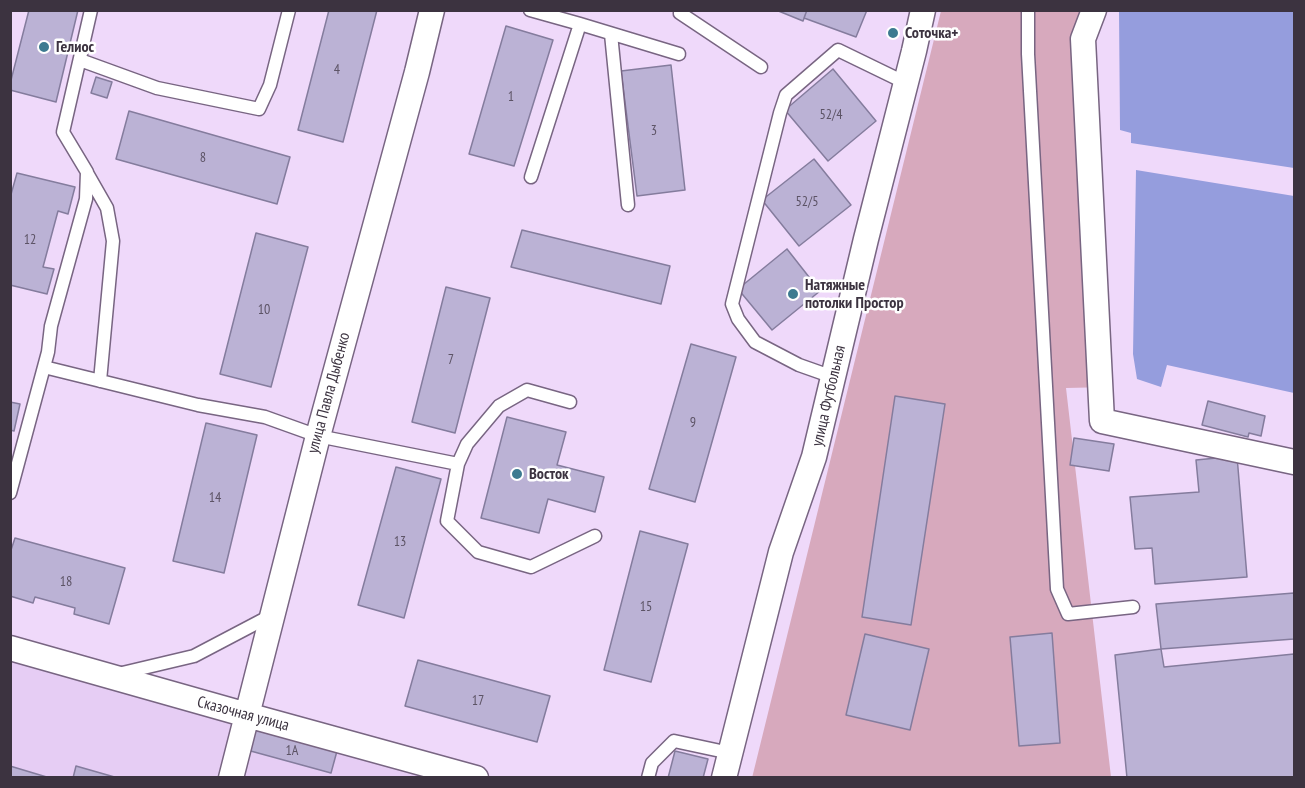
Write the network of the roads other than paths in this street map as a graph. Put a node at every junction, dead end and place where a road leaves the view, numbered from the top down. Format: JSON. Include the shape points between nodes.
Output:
{"nodes":[{"id":1,"x":92,"y":10,"type":"edge"},
{"id":2,"x":289,"y":10,"type":"edge"},
{"id":3,"x":432,"y":10,"type":"edge"},
{"id":4,"x":530,"y":10,"type":"edge"},
{"id":5,"x":681,"y":10,"type":"edge"},
{"id":6,"x":923,"y":10,"type":"edge"},
{"id":7,"x":1028,"y":10,"type":"edge"},
{"id":8,"x":1094,"y":10,"type":"edge"},
{"id":9,"x":580,"y":24,"type":"junction"},
{"id":10,"x":611,"y":33,"type":"junction"},
{"id":11,"x":679,"y":54,"type":"dead end"},
{"id":12,"x":80,"y":60,"type":"junction"},
{"id":13,"x":761,"y":67,"type":"dead end"},
{"id":14,"x":906,"y":83,"type":"junction"},
{"id":15,"x":87,"y":172,"type":"junction"},
{"id":16,"x":531,"y":177,"type":"dead end"},
{"id":17,"x":628,"y":205,"type":"dead end"},
{"id":18,"x":44,"y":367,"type":"junction"},
{"id":19,"x":833,"y":377,"type":"junction"},
{"id":20,"x":100,"y":381,"type":"junction"},
{"id":21,"x":570,"y":402,"type":"dead end"},
{"id":22,"x":318,"y":436,"type":"junction"},
{"id":23,"x":1294,"y":462,"type":"edge"},
{"id":24,"x":458,"y":464,"type":"junction"},
{"id":25,"x":10,"y":493,"type":"edge"},
{"id":26,"x":595,"y":536,"type":"dead end"},
{"id":27,"x":1133,"y":607,"type":"dead end"},
{"id":28,"x":273,"y":615,"type":"junction"},
{"id":29,"x":10,"y":648,"type":"edge"},
{"id":30,"x":109,"y":676,"type":"junction"},
{"id":31,"x":247,"y":715,"type":"junction"},
{"id":32,"x":730,"y":753,"type":"junction"},
{"id":33,"x":231,"y":777,"type":"edge"},
{"id":34,"x":476,"y":777,"type":"edge"},
{"id":35,"x":648,"y":777,"type":"edge"},
{"id":36,"x":724,"y":777,"type":"edge"}],
"edges":[{"from":1,"to":12,"type":"lane"},
{"from":2,"to":12,"type":"lane","via":[[270,85],[259,109],[158,88]]},
{"from":3,"to":22,"type":"street","name":"улица Павла Дыбенко"},
{"from":4,"to":9,"type":"lane"},
{"from":5,"to":13,"type":"lane","via":[[680,13]]},
{"from":6,"to":14,"type":"street","name":"улица Футбольная"},
{"from":7,"to":27,"type":"lane","via":[[1057,589],[1068,614]]},
{"from":8,"to":23,"type":"street","via":[[1083,39],[1102,421]]},
{"from":9,"to":10,"type":"lane"},
{"from":9,"to":16,"type":"lane"},
{"from":10,"to":11,"type":"lane"},
{"from":10,"to":17,"type":"lane"},
{"from":12,"to":15,"type":"lane","via":[[63,132]]},
{"from":14,"to":19,"type":"street","name":"улица Футбольная"},
{"from":14,"to":19,"type":"lane","via":[[838,51],[786,95],[732,304],[755,342]]},
{"from":15,"to":18,"type":"lane","via":[[86,199],[51,326]]},
{"from":15,"to":20,"type":"lane","via":[[107,208],[113,242]]},
{"from":18,"to":20,"type":"lane"},
{"from":18,"to":25,"type":"lane"},
{"from":19,"to":32,"type":"street","name":"улица Футбольная","via":[[814,457],[781,552]]},
{"from":20,"to":22,"type":"lane","via":[[265,417]]},
{"from":21,"to":24,"type":"lane","via":[[527,390],[499,406],[467,444]]},
{"from":22,"to":24,"type":"lane"},
{"from":22,"to":28,"type":"street","name":"улица Павла Дыбенко"},
{"from":24,"to":26,"type":"lane","via":[[447,521],[478,552],[531,567]]},
{"from":28,"to":30,"type":"lane","via":[[194,656]]},
{"from":28,"to":31,"type":"street","name":"улица Павла Дыбенко"},
{"from":29,"to":30,"type":"street","name":"Сказочная улица"},
{"from":30,"to":31,"type":"street","name":"Сказочная улица"},
{"from":31,"to":33,"type":"street","name":"улица Павла Дыбенко"},
{"from":31,"to":34,"type":"street","name":"Сказочная улица"},
{"from":32,"to":35,"type":"lane","via":[[674,741],[652,763]]},
{"from":32,"to":36,"type":"street","name":"улица Футбольная"}]}
